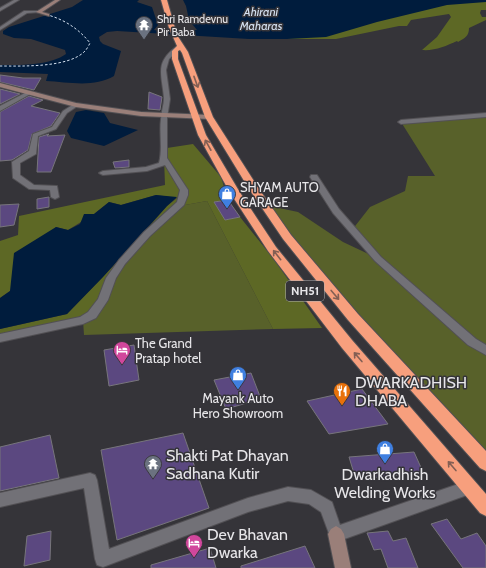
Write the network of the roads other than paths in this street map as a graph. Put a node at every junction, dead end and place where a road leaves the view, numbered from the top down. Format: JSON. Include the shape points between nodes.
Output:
{"nodes":[{"id":1,"x":17,"y":0,"type":"edge"},
{"id":2,"x":58,"y":0,"type":"edge"},
{"id":3,"x":164,"y":0,"type":"edge"},
{"id":4,"x":0,"y":10,"type":"edge"},
{"id":5,"x":38,"y":12,"type":"junction"},
{"id":6,"x":47,"y":15,"type":"dead end"},
{"id":7,"x":0,"y":29,"type":"edge"},
{"id":8,"x":178,"y":44,"type":"junction"},
{"id":9,"x":0,"y":85,"type":"edge"},
{"id":10,"x":29,"y":93,"type":"junction"},
{"id":11,"x":0,"y":101,"type":"edge"},
{"id":12,"x":12,"y":102,"type":"junction"},
{"id":13,"x":76,"y":105,"type":"junction"},
{"id":14,"x":0,"y":109,"type":"edge"},
{"id":15,"x":164,"y":115,"type":"junction"},
{"id":16,"x":486,"y":115,"type":"edge"},
{"id":17,"x":195,"y":117,"type":"junction"},
{"id":18,"x":209,"y":118,"type":"junction"},
{"id":19,"x":401,"y":122,"type":"dead end"},
{"id":20,"x":164,"y":158,"type":"junction"},
{"id":21,"x":103,"y":173,"type":"dead end"},
{"id":22,"x":314,"y":177,"type":"dead end"},
{"id":23,"x":55,"y":197,"type":"dead end"},
{"id":24,"x":0,"y":338,"type":"edge"},
{"id":25,"x":486,"y":351,"type":"edge"},
{"id":26,"x":486,"y":463,"type":"edge"},
{"id":27,"x":470,"y":487,"type":"junction"},
{"id":28,"x":0,"y":500,"type":"edge"},
{"id":29,"x":486,"y":506,"type":"edge"},
{"id":30,"x":336,"y":534,"type":"junction"},
{"id":31,"x":343,"y":568,"type":"edge"}],
"edges":[{"from":1,"to":4,"type":"street"},
{"from":2,"to":5,"type":"street"},
{"from":3,"to":8,"type":"highway","number":"NH51"},
{"from":5,"to":6,"type":"street"},
{"from":5,"to":7,"type":"street","via":[[26,12]]},
{"from":8,"to":15,"type":"street","via":[[162,70],[167,99]]},
{"from":8,"to":17,"type":"highway","number":"NH51","via":[[175,59]]},
{"from":8,"to":18,"type":"highway","number":"NH51","one_way":true,"via":[[185,52]]},
{"from":9,"to":10,"type":"street"},
{"from":10,"to":12,"type":"street"},
{"from":10,"to":13,"type":"street"},
{"from":11,"to":12,"type":"street"},
{"from":12,"to":14,"type":"street"},
{"from":13,"to":15,"type":"street"},
{"from":13,"to":23,"type":"street","via":[[65,112],[54,128],[35,135],[33,152],[16,162],[16,176],[32,187],[54,188]]},
{"from":15,"to":17,"type":"street"},
{"from":15,"to":20,"type":"street"},
{"from":16,"to":19,"type":"street"},
{"from":17,"to":18,"type":"street"},
{"from":27,"to":17,"type":"highway","number":"NH51","one_way":true,"via":[[347,344],[272,249],[234,191],[202,135]]},
{"from":18,"to":26,"type":"highway","number":"NH51","one_way":true,"via":[[287,237],[353,317]]},
{"from":20,"to":21,"type":"street","via":[[162,164],[147,169]]},
{"from":20,"to":24,"type":"street","via":[[184,190],[181,203],[153,228],[122,262],[111,278],[103,300],[92,315],[83,320]]},
{"from":22,"to":25,"type":"street","via":[[336,211],[378,259],[472,342]]},
{"from":27,"to":29,"type":"highway","number":"NH51"},
{"from":27,"to":30,"type":"street"},
{"from":28,"to":30,"type":"street","via":[[90,480],[103,559],[248,505],[288,494],[311,497],[326,507]]},
{"from":30,"to":31,"type":"street"}]}
